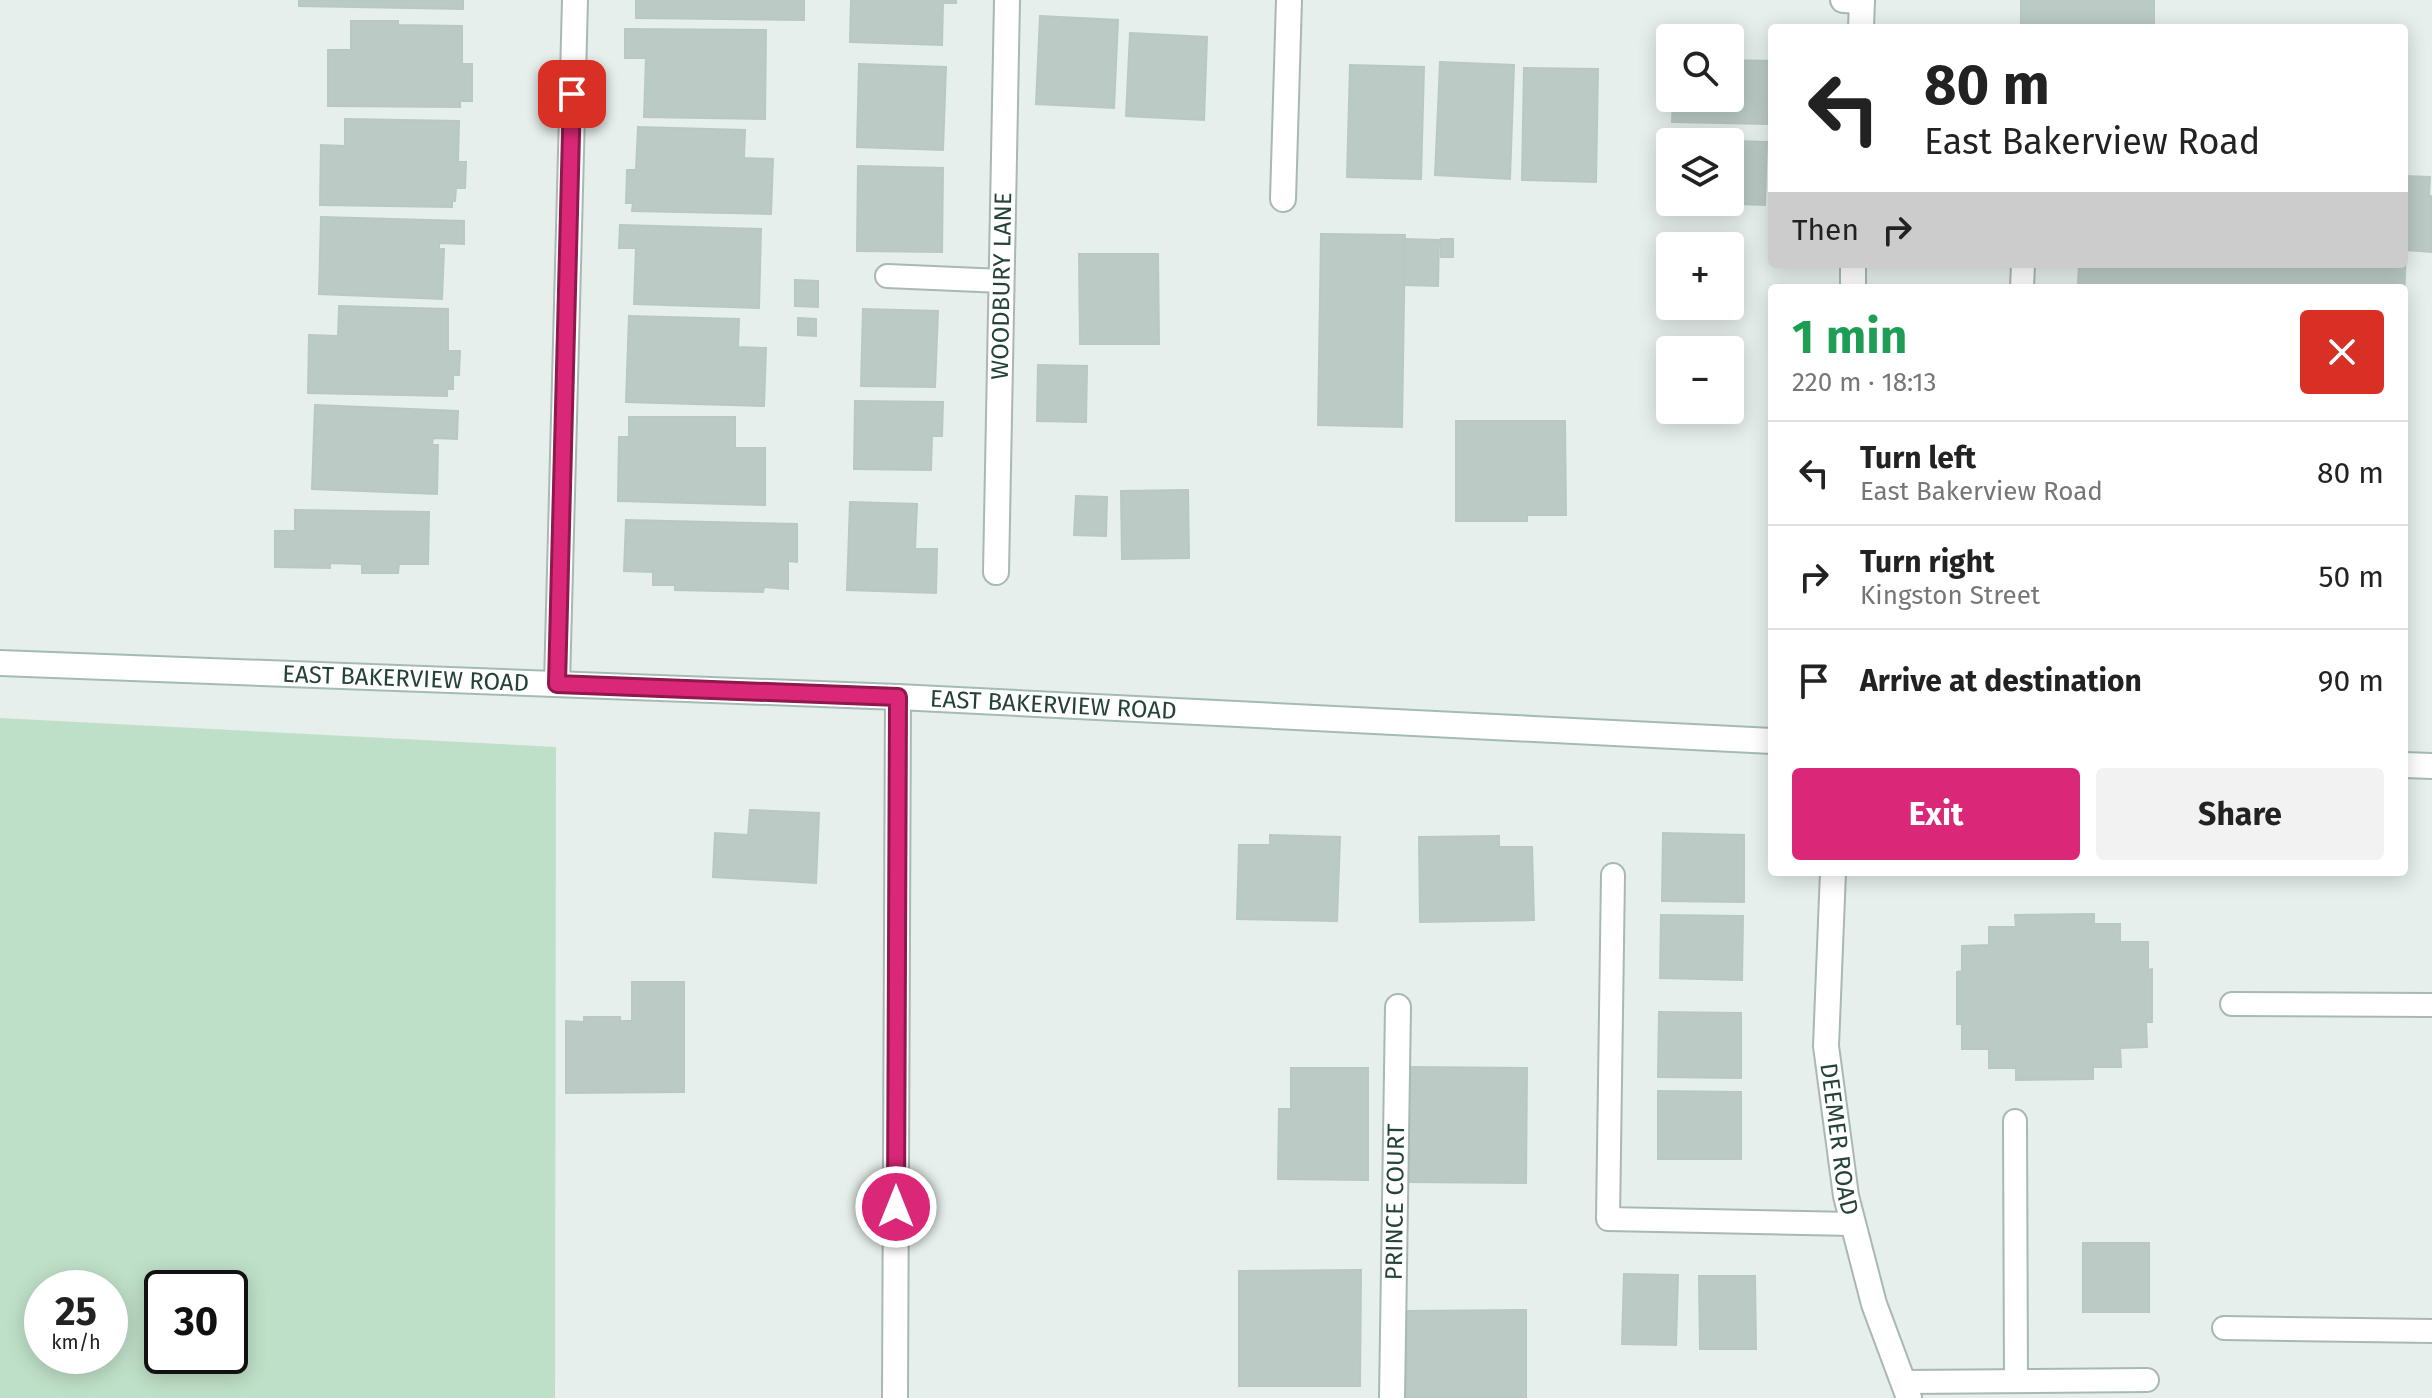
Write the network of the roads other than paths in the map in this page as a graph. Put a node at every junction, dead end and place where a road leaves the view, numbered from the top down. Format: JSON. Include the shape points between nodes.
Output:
{"nodes":[{"id":1,"x":575,"y":0,"type":"edge"},
{"id":2,"x":1007,"y":0,"type":"edge"},
{"id":3,"x":1289,"y":0,"type":"edge"},
{"id":4,"x":1843,"y":0,"type":"edge"},
{"id":5,"x":1862,"y":0,"type":"edge"},
{"id":6,"x":1861,"y":24,"type":"edge"},
{"id":7,"x":1283,"y":199,"type":"dead end"},
{"id":8,"x":887,"y":276,"type":"dead end"},
{"id":9,"x":1002,"y":281,"type":"junction"},
{"id":10,"x":996,"y":572,"type":"dead end"},
{"id":11,"x":0,"y":663,"type":"edge"},
{"id":12,"x":557,"y":684,"type":"junction"},
{"id":13,"x":898,"y":697,"type":"junction"},
{"id":14,"x":1768,"y":741,"type":"edge"},
{"id":15,"x":2408,"y":765,"type":"edge"},
{"id":16,"x":2432,"y":766,"type":"edge"},
{"id":17,"x":1613,"y":875,"type":"dead end"},
{"id":18,"x":1833,"y":876,"type":"edge"},
{"id":19,"x":2232,"y":1004,"type":"dead end"},
{"id":20,"x":2432,"y":1005,"type":"edge"},
{"id":21,"x":1398,"y":1007,"type":"dead end"},
{"id":22,"x":2015,"y":1121,"type":"dead end"},
{"id":23,"x":1853,"y":1224,"type":"junction"},
{"id":24,"x":2224,"y":1328,"type":"dead end"},
{"id":25,"x":2432,"y":1331,"type":"edge"},
{"id":26,"x":2147,"y":1380,"type":"dead end"},
{"id":27,"x":2016,"y":1381,"type":"junction"},
{"id":28,"x":1906,"y":1390,"type":"edge"},
{"id":29,"x":895,"y":1398,"type":"edge"},
{"id":30,"x":1392,"y":1398,"type":"edge"}],
"edges":[{"from":1,"to":12,"type":"street"},
{"from":2,"to":9,"type":"street","name":"WOODBURY LANE"},
{"from":3,"to":7,"type":"street"},
{"from":4,"to":5,"type":"street"},
{"from":5,"to":6,"type":"street"},
{"from":8,"to":9,"type":"lane"},
{"from":9,"to":10,"type":"street","name":"WOODBURY LANE"},
{"from":11,"to":12,"type":"street","name":"EAST BAKERVIEW ROAD"},
{"from":12,"to":13,"type":"street","name":"EAST BAKERVIEW ROAD"},
{"from":13,"to":14,"type":"street","name":"EAST BAKERVIEW ROAD"},
{"from":13,"to":29,"type":"street"},
{"from":15,"to":16,"type":"street"},
{"from":17,"to":23,"type":"lane","via":[[1608,1219]]},
{"from":18,"to":23,"type":"street","name":"DEEMER ROAD","via":[[1826,1046]]},
{"from":19,"to":20,"type":"lane"},
{"from":21,"to":30,"type":"street","name":"PRINCE COURT"},
{"from":22,"to":27,"type":"lane"},
{"from":23,"to":28,"type":"street","name":"DEEMER ROAD","via":[[1874,1304]]},
{"from":24,"to":25,"type":"lane"},
{"from":26,"to":27,"type":"lane"},
{"from":27,"to":28,"type":"lane"}]}
